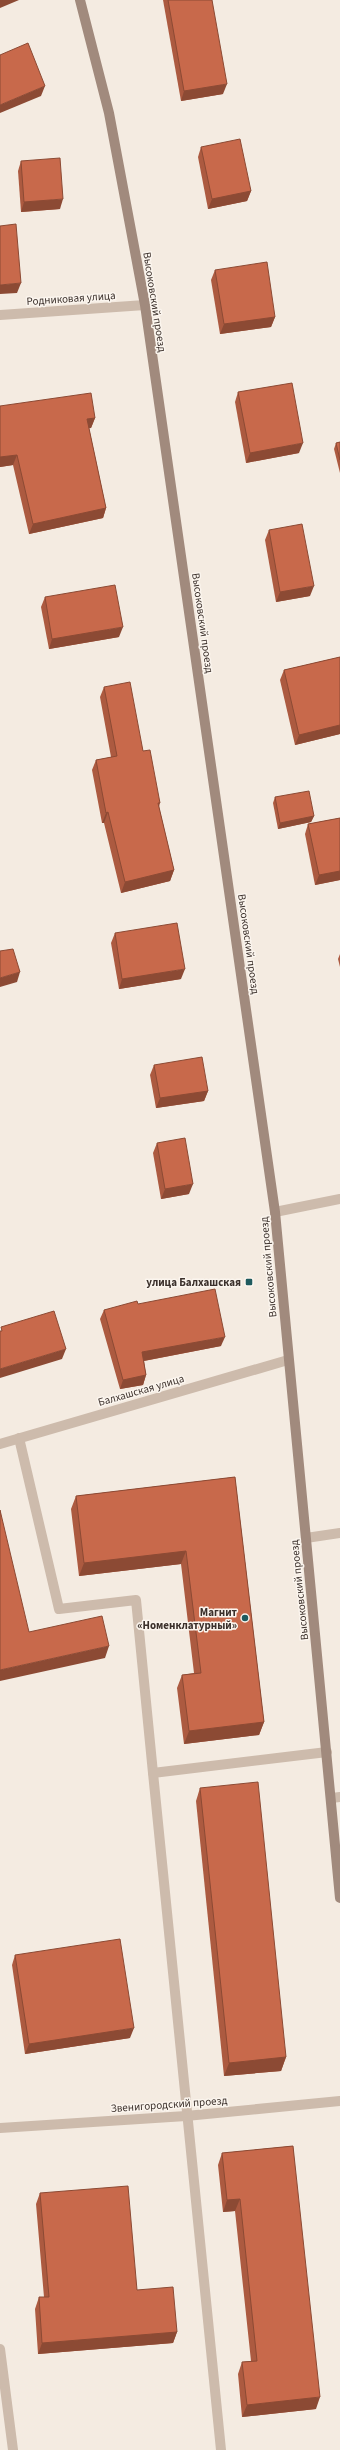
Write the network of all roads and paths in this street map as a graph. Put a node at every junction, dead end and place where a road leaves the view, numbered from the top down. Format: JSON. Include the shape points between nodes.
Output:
{"nodes":[{"id":1,"x":80,"y":0,"type":"edge"},
{"id":2,"x":145,"y":305,"type":"junction"},
{"id":3,"x":0,"y":315,"type":"edge"},
{"id":4,"x":340,"y":1199,"type":"edge"},
{"id":5,"x":276,"y":1212,"type":"junction"},
{"id":6,"x":288,"y":1360,"type":"junction"},
{"id":7,"x":19,"y":1438,"type":"junction"},
{"id":8,"x":0,"y":1444,"type":"edge"},
{"id":9,"x":340,"y":1533,"type":"edge"},
{"id":10,"x":306,"y":1538,"type":"junction"},
{"id":11,"x":328,"y":1752,"type":"junction"},
{"id":12,"x":153,"y":1773,"type":"junction"},
{"id":13,"x":336,"y":1798,"type":"edge"},
{"id":14,"x":340,"y":1898,"type":"edge"},
{"id":15,"x":340,"y":2101,"type":"edge"},
{"id":16,"x":186,"y":2116,"type":"junction"},
{"id":17,"x":0,"y":2128,"type":"edge"},
{"id":18,"x":0,"y":2349,"type":"edge"},
{"id":19,"x":2,"y":2382,"type":"edge"},
{"id":20,"x":13,"y":2450,"type":"edge"},
{"id":21,"x":221,"y":2450,"type":"edge"}],
"edges":[{"from":1,"to":2,"type":"street","name":"Высоковский проезд","via":[[109,113]]},
{"from":2,"to":3,"type":"street","name":"Родниковая улица"},
{"from":2,"to":5,"type":"street","name":"Высоковский проезд"},
{"from":4,"to":5,"type":"street"},
{"from":5,"to":6,"type":"street","name":"Высоковский проезд"},
{"from":6,"to":7,"type":"street","name":"Балхашская улица"},
{"from":6,"to":10,"type":"street","name":"Высоковский проезд"},
{"from":7,"to":8,"type":"street","name":"Балхашская улица"},
{"from":7,"to":12,"type":"street","via":[[60,1609],[136,1600]]},
{"from":9,"to":10,"type":"street"},
{"from":10,"to":11,"type":"street","name":"Высоковский проезд"},
{"from":11,"to":12,"type":"street"},
{"from":11,"to":13,"type":"street","name":"Высоковский проезд"},
{"from":12,"to":16,"type":"street"},
{"from":13,"to":14,"type":"street","name":"Высоковский проезд"},
{"from":15,"to":16,"type":"street","name":"Звенигородский проезд"},
{"from":16,"to":17,"type":"street","name":"Звенигородский проезд"},
{"from":16,"to":21,"type":"street"},
{"from":18,"to":19,"type":"street"},
{"from":19,"to":20,"type":"street"}]}
